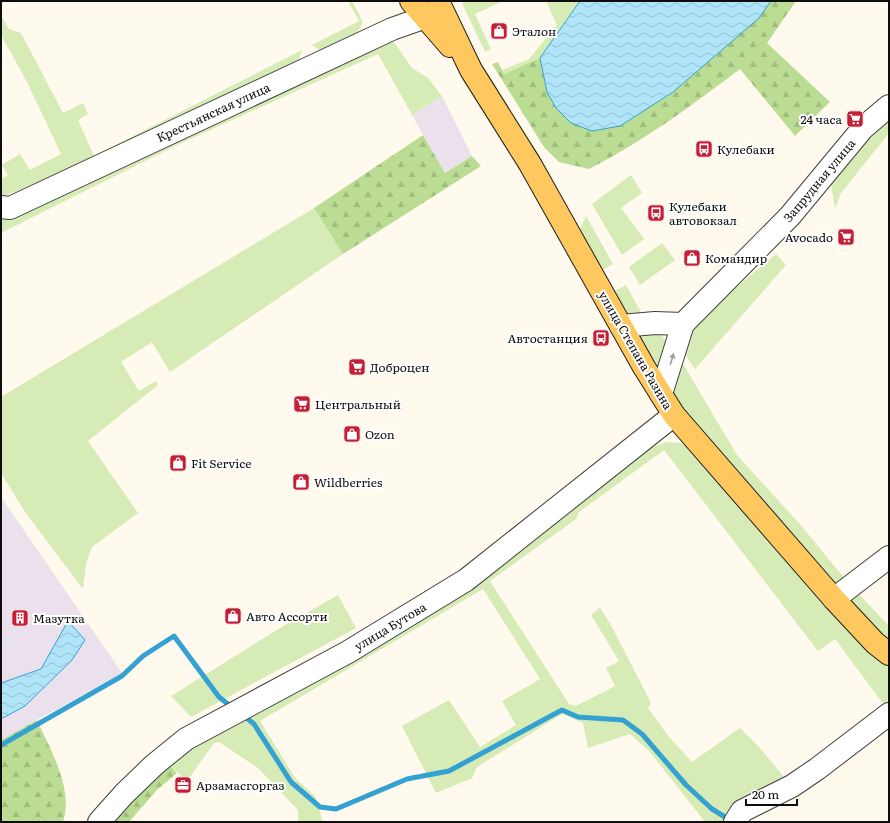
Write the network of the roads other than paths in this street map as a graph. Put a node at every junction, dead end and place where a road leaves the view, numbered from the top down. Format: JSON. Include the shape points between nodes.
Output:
{"nodes":[{"id":1,"x":411,"y":1,"type":"edge"},
{"id":2,"x":432,"y":9,"type":"edge"},
{"id":3,"x":889,"y":106,"type":"edge"},
{"id":4,"x":1,"y":208,"type":"edge"},
{"id":5,"x":683,"y":324,"type":"junction"},
{"id":6,"x":621,"y":326,"type":"junction"},
{"id":7,"x":661,"y":394,"type":"junction"},
{"id":8,"x":674,"y":415,"type":"junction"},
{"id":9,"x":889,"y":557,"type":"edge"},
{"id":10,"x":834,"y":599,"type":"junction"},
{"id":11,"x":889,"y":654,"type":"edge"},
{"id":12,"x":889,"y":714,"type":"edge"},
{"id":13,"x":99,"y":822,"type":"edge"},
{"id":14,"x":735,"y":822,"type":"edge"}],
"edges":[{"from":1,"to":2,"type":"main road","name":"улица Степана Разина"},
{"from":2,"to":4,"type":"street","name":"Крестьянская улица","via":[[10,208]]},
{"from":2,"to":6,"type":"main road","name":"улица Степана Разина","via":[[530,164]]},
{"from":3,"to":5,"type":"street","name":"Запрудная улица","via":[[863,128],[790,216]]},
{"from":5,"to":6,"type":"street"},
{"from":7,"to":5,"type":"street","name":"Запрудная улица","one_way":true},
{"from":6,"to":7,"type":"main road","name":"улица Степана Разина"},
{"from":7,"to":8,"type":"main road","name":"улица Степана Разина"},
{"from":8,"to":10,"type":"main road","name":"улица Степана Разина"},
{"from":8,"to":13,"type":"street","name":"улица Бутова","via":[[466,580],[348,652],[186,739],[149,770]]},
{"from":9,"to":10,"type":"street"},
{"from":10,"to":11,"type":"main road","name":"улица Степана Разина","via":[[875,643]]},
{"from":12,"to":14,"type":"street","via":[[817,770],[792,786],[742,811]]}]}
